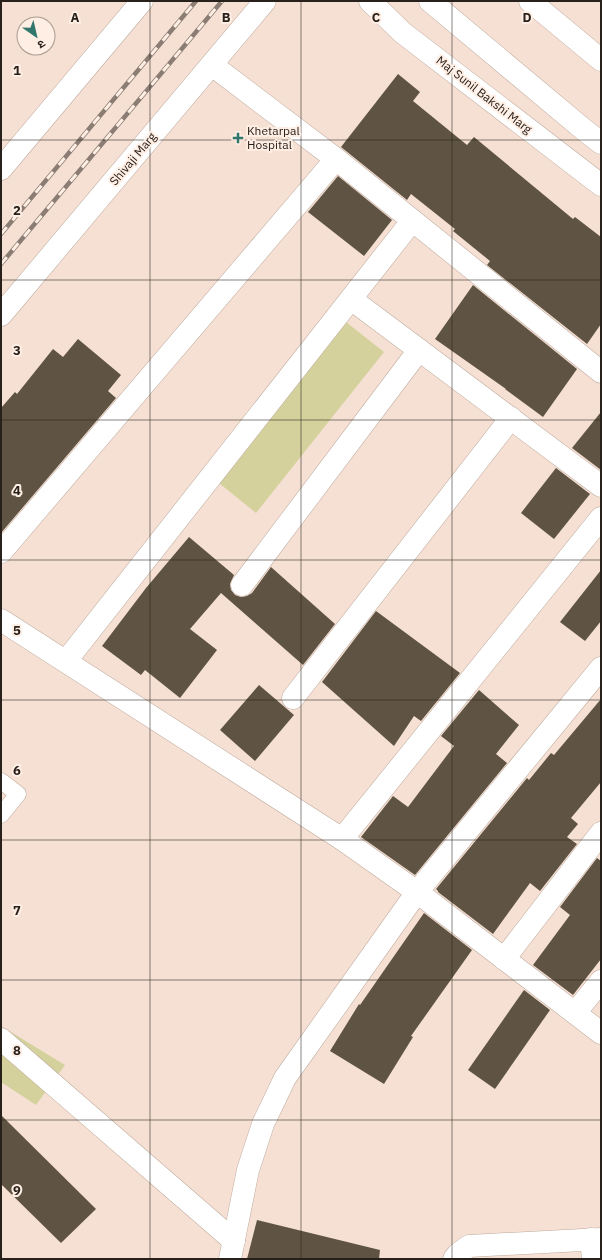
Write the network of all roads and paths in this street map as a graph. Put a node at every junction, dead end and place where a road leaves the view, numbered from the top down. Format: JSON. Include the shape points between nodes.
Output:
{"nodes":[{"id":1,"x":142,"y":1,"type":"edge"},
{"id":2,"x":265,"y":1,"type":"edge"},
{"id":3,"x":370,"y":1,"type":"edge"},
{"id":4,"x":430,"y":1,"type":"edge"},
{"id":5,"x":530,"y":1,"type":"edge"},
{"id":6,"x":601,"y":60,"type":"edge"},
{"id":7,"x":212,"y":65,"type":"junction"},
{"id":8,"x":601,"y":143,"type":"edge"},
{"id":9,"x":336,"y":159,"type":"junction"},
{"id":10,"x":1,"y":169,"type":"edge"},
{"id":11,"x":601,"y":184,"type":"edge"},
{"id":12,"x":412,"y":221,"type":"junction"},
{"id":13,"x":351,"y":299,"type":"junction"},
{"id":14,"x":1,"y":316,"type":"edge"},
{"id":15,"x":419,"y":350,"type":"junction"},
{"id":16,"x":601,"y":372,"type":"edge"},
{"id":17,"x":511,"y":418,"type":"junction"},
{"id":18,"x":601,"y":486,"type":"edge"},
{"id":19,"x":601,"y":518,"type":"edge"},
{"id":20,"x":1,"y":552,"type":"edge"},
{"id":21,"x":242,"y":585,"type":"dead end"},
{"id":22,"x":1,"y":620,"type":"edge"},
{"id":23,"x":66,"y":661,"type":"junction"},
{"id":24,"x":601,"y":668,"type":"edge"},
{"id":25,"x":293,"y":698,"type":"dead end"},
{"id":26,"x":1,"y":781,"type":"edge"},
{"id":27,"x":1,"y":815,"type":"edge"},
{"id":28,"x":601,"y":833,"type":"edge"},
{"id":29,"x":342,"y":839,"type":"junction"},
{"id":30,"x":417,"y":892,"type":"junction"},
{"id":31,"x":504,"y":959,"type":"junction"},
{"id":32,"x":601,"y":981,"type":"edge"},
{"id":33,"x":575,"y":1013,"type":"junction"},
{"id":34,"x":601,"y":1033,"type":"edge"},
{"id":35,"x":1,"y":1039,"type":"edge"},
{"id":36,"x":595,"y":1246,"type":"edge"},
{"id":37,"x":232,"y":1250,"type":"edge"},
{"id":38,"x":454,"y":1259,"type":"edge"}],
"edges":[{"from":1,"to":10,"type":"street"},
{"from":2,"to":7,"type":"street","name":"Shivaji Marg"},
{"from":3,"to":11,"type":"street","name":"Maj Sunil Bakshi Marg","via":[[403,33]]},
{"from":4,"to":8,"type":"street"},
{"from":5,"to":6,"type":"street"},
{"from":7,"to":9,"type":"street"},
{"from":7,"to":14,"type":"street","name":"Shivaji Marg"},
{"from":9,"to":12,"type":"street"},
{"from":9,"to":20,"type":"street"},
{"from":12,"to":13,"type":"street"},
{"from":12,"to":16,"type":"street"},
{"from":13,"to":15,"type":"street"},
{"from":13,"to":23,"type":"street"},
{"from":15,"to":17,"type":"street"},
{"from":15,"to":21,"type":"street"},
{"from":17,"to":18,"type":"street"},
{"from":17,"to":25,"type":"street"},
{"from":19,"to":29,"type":"street"},
{"from":22,"to":23,"type":"street"},
{"from":23,"to":29,"type":"street"},
{"from":24,"to":30,"type":"street"},
{"from":26,"to":27,"type":"lane","via":[[18,794]]},
{"from":28,"to":31,"type":"street"},
{"from":29,"to":30,"type":"street"},
{"from":30,"to":31,"type":"street"},
{"from":30,"to":37,"type":"street","via":[[286,1078],[263,1124],[250,1163]]},
{"from":31,"to":33,"type":"street"},
{"from":32,"to":33,"type":"street"},
{"from":33,"to":34,"type":"street"},
{"from":35,"to":37,"type":"street"},
{"from":36,"to":38,"type":"street","via":[[469,1246]]}]}
